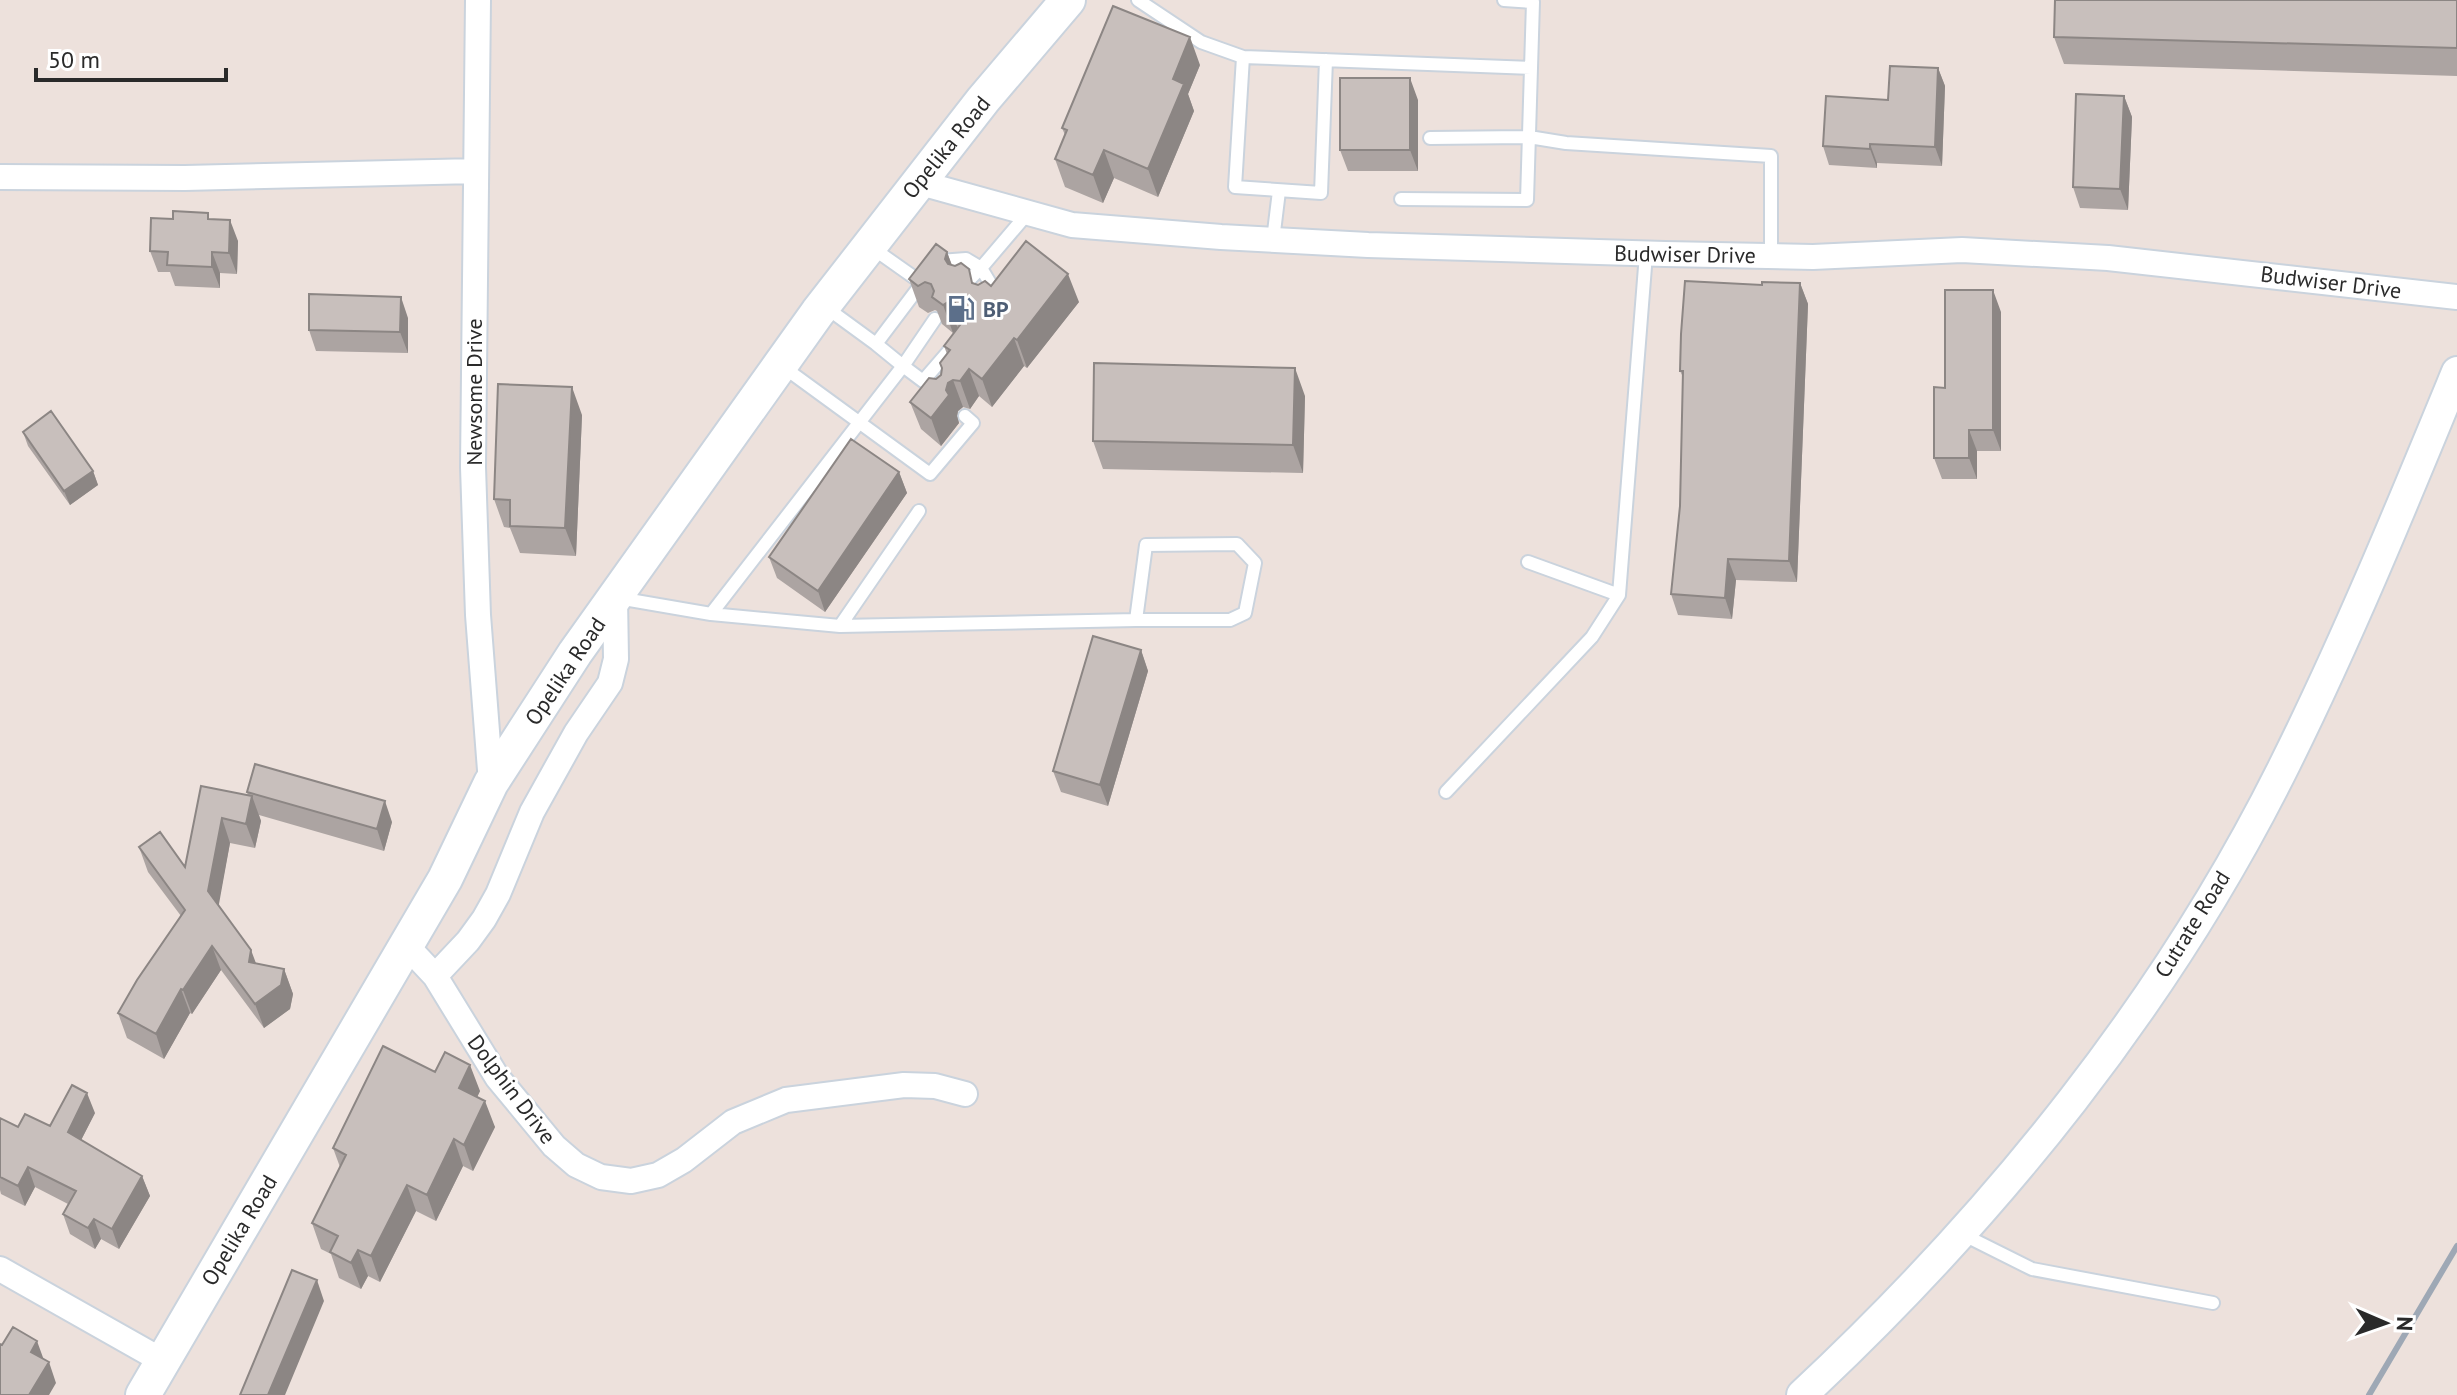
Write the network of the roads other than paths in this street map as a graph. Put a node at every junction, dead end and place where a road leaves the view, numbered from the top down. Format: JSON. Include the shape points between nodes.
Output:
{"nodes":[{"id":1,"x":478,"y":0,"type":"edge"},
{"id":2,"x":1068,"y":0,"type":"edge"},
{"id":3,"x":1138,"y":0,"type":"edge"},
{"id":4,"x":1504,"y":0,"type":"edge"},
{"id":5,"x":1243,"y":57,"type":"junction"},
{"id":6,"x":1326,"y":60,"type":"junction"},
{"id":7,"x":1531,"y":68,"type":"junction"},
{"id":8,"x":1529,"y":137,"type":"junction"},
{"id":9,"x":1430,"y":138,"type":"dead end"},
{"id":10,"x":476,"y":171,"type":"junction"},
{"id":11,"x":0,"y":177,"type":"edge"},
{"id":12,"x":917,"y":182,"type":"junction"},
{"id":13,"x":1279,"y":191,"type":"junction"},
{"id":14,"x":1401,"y":199,"type":"dead end"},
{"id":15,"x":1027,"y":214,"type":"junction"},
{"id":16,"x":1273,"y":240,"type":"junction"},
{"id":17,"x":869,"y":245,"type":"junction"},
{"id":18,"x":1646,"y":254,"type":"junction"},
{"id":19,"x":1771,"y":256,"type":"junction"},
{"id":20,"x":981,"y":268,"type":"junction"},
{"id":21,"x":922,"y":283,"type":"junction"},
{"id":22,"x":964,"y":285,"type":"edge"},
{"id":23,"x":2457,"y":297,"type":"edge"},
{"id":24,"x":988,"y":304,"type":"edge"},
{"id":25,"x":823,"y":305,"type":"junction"},
{"id":26,"x":935,"y":319,"type":"edge"},
{"id":27,"x":960,"y":338,"type":"edge"},
{"id":28,"x":876,"y":344,"type":"junction"},
{"id":29,"x":780,"y":366,"type":"junction"},
{"id":30,"x":903,"y":366,"type":"junction"},
{"id":31,"x":2457,"y":372,"type":"edge"},
{"id":32,"x":965,"y":416,"type":"dead end"},
{"id":33,"x":858,"y":421,"type":"junction"},
{"id":34,"x":919,"y":511,"type":"dead end"},
{"id":35,"x":1528,"y":562,"type":"dead end"},
{"id":36,"x":1619,"y":595,"type":"junction"},
{"id":37,"x":615,"y":597,"type":"junction"},
{"id":38,"x":711,"y":614,"type":"junction"},
{"id":39,"x":1136,"y":620,"type":"junction"},
{"id":40,"x":840,"y":626,"type":"junction"},
{"id":41,"x":491,"y":783,"type":"junction"},
{"id":42,"x":1446,"y":792,"type":"dead end"},
{"id":43,"x":405,"y":944,"type":"junction"},
{"id":44,"x":435,"y":976,"type":"junction"},
{"id":45,"x":965,"y":1094,"type":"dead end"},
{"id":46,"x":1962,"y":1234,"type":"junction"},
{"id":47,"x":0,"y":1269,"type":"edge"},
{"id":48,"x":2213,"y":1303,"type":"dead end"},
{"id":49,"x":161,"y":1360,"type":"junction"},
{"id":50,"x":143,"y":1395,"type":"edge"},
{"id":51,"x":1802,"y":1395,"type":"edge"}],
"edges":[{"from":1,"to":10,"type":"street","name":"Newsome Drive"},
{"from":2,"to":12,"type":"main road","name":"Opelika Road"},
{"from":3,"to":5,"type":"lane","via":[[1201,42]]},
{"from":4,"to":7,"type":"lane","via":[[1533,2]]},
{"from":5,"to":6,"type":"lane"},
{"from":5,"to":13,"type":"lane","via":[[1235,187]]},
{"from":6,"to":7,"type":"lane"},
{"from":6,"to":13,"type":"lane","via":[[1321,193]]},
{"from":7,"to":8,"type":"lane"},
{"from":8,"to":9,"type":"lane"},
{"from":8,"to":14,"type":"lane","via":[[1527,200]]},
{"from":8,"to":19,"type":"lane","via":[[1771,156]]},
{"from":10,"to":11,"type":"street"},
{"from":10,"to":41,"type":"street","name":"Newsome Drive","via":[[473,467]]},
{"from":12,"to":15,"type":"street","name":"Budwiser Drive"},
{"from":12,"to":17,"type":"main road","name":"Opelika Road"},
{"from":13,"to":16,"type":"lane"},
{"from":15,"to":16,"type":"street","name":"Budwiser Drive","via":[[1072,225]]},
{"from":15,"to":20,"type":"lane"},
{"from":16,"to":18,"type":"street","name":"Budwiser Drive"},
{"from":17,"to":21,"type":"lane"},
{"from":17,"to":25,"type":"main road","name":"Opelika Road"},
{"from":18,"to":19,"type":"street","name":"Budwiser Drive"},
{"from":18,"to":36,"type":"lane"},
{"from":19,"to":23,"type":"street","name":"Budwiser Drive","via":[[1962,250],[2108,258]]},
{"from":20,"to":21,"type":"lane","via":[[966,259],[940,261]]},
{"from":20,"to":22,"type":"lane"},
{"from":20,"to":24,"type":"lane","via":[[990,283]]},
{"from":21,"to":28,"type":"lane"},
{"from":25,"to":28,"type":"lane"},
{"from":25,"to":29,"type":"main road","name":"Opelika Road"},
{"from":26,"to":30,"type":"lane"},
{"from":27,"to":30,"type":"lane","via":[[928,386]]},
{"from":28,"to":30,"type":"lane"},
{"from":29,"to":33,"type":"lane"},
{"from":29,"to":37,"type":"main road","name":"Opelika Road"},
{"from":30,"to":33,"type":"lane"},
{"from":31,"to":46,"type":"street","name":"Cutrate Road","via":[[2286,763],[2213,895],[2131,1021]]},
{"from":32,"to":33,"type":"lane","via":[[973,423],[930,474]]},
{"from":33,"to":38,"type":"lane"},
{"from":34,"to":40,"type":"lane"},
{"from":35,"to":36,"type":"lane"},
{"from":36,"to":42,"type":"lane","via":[[1592,637]]},
{"from":37,"to":38,"type":"lane"},
{"from":37,"to":41,"type":"main road","name":"Opelika Road"},
{"from":37,"to":44,"type":"street","via":[[616,659],[610,683],[532,812],[484,919]]},
{"from":38,"to":40,"type":"lane"},
{"from":39,"to":39,"type":"lane","via":[[1230,620],[1245,613],[1255,563],[1237,544],[1146,545]]},
{"from":39,"to":40,"type":"lane"},
{"from":41,"to":43,"type":"main road","name":"Opelika Road","via":[[445,879]]},
{"from":43,"to":44,"type":"street","name":"Dolphin Drive"},
{"from":43,"to":49,"type":"main road","name":"Opelika Road"},
{"from":44,"to":45,"type":"street","name":"Dolphin Drive","via":[[497,1077],[554,1146],[601,1177],[631,1181],[658,1175],[733,1122],[786,1100],[904,1085]]},
{"from":46,"to":48,"type":"lane","via":[[2032,1269]]},
{"from":46,"to":51,"type":"street","name":"Cutrate Road"},
{"from":47,"to":49,"type":"street"},
{"from":49,"to":50,"type":"main road","name":"Opelika Road"}]}
